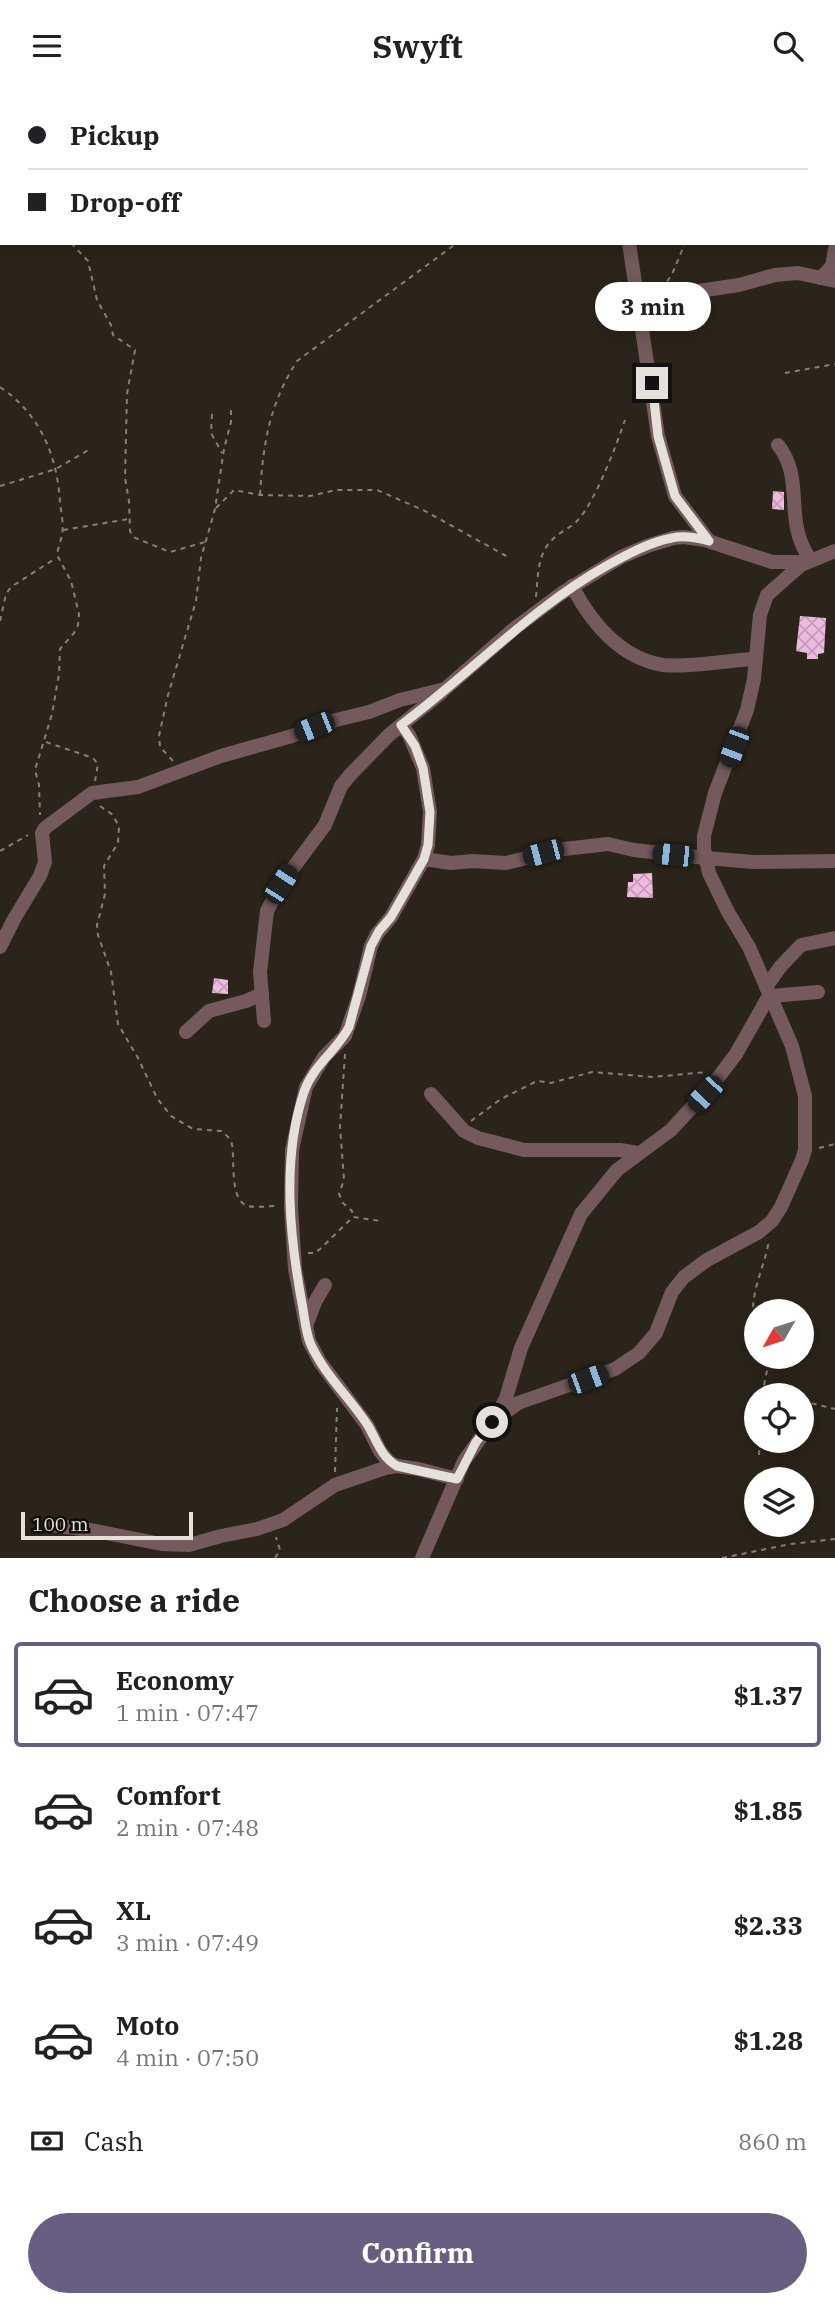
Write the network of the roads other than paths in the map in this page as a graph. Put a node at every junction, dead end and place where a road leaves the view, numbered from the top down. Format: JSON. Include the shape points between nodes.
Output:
{"nodes":[{"id":1,"x":629,"y":245,"type":"edge"},
{"id":2,"x":835,"y":249,"type":"edge"},
{"id":3,"x":828,"y":279,"type":"edge"},
{"id":4,"x":644,"y":309,"type":"junction"},
{"id":5,"x":778,"y":445,"type":"dead end"},
{"id":6,"x":709,"y":541,"type":"junction"},
{"id":7,"x":835,"y":551,"type":"edge"},
{"id":8,"x":809,"y":561,"type":"junction"},
{"id":9,"x":572,"y":586,"type":"junction"},
{"id":10,"x":754,"y":659,"type":"junction"},
{"id":11,"x":445,"y":689,"type":"junction"},
{"id":12,"x":401,"y":725,"type":"junction"},
{"id":13,"x":706,"y":858,"type":"junction"},
{"id":14,"x":424,"y":859,"type":"junction"},
{"id":15,"x":835,"y":861,"type":"edge"},
{"id":16,"x":835,"y":938,"type":"edge"},
{"id":17,"x":0,"y":947,"type":"edge"},
{"id":18,"x":769,"y":992,"type":"junction"},
{"id":19,"x":818,"y":992,"type":"dead end"},
{"id":20,"x":262,"y":994,"type":"junction"},
{"id":21,"x":264,"y":1021,"type":"dead end"},
{"id":22,"x":186,"y":1032,"type":"dead end"},
{"id":23,"x":430,"y":1094,"type":"dead end"},
{"id":24,"x":638,"y":1153,"type":"junction"},
{"id":25,"x":325,"y":1285,"type":"dead end"},
{"id":26,"x":306,"y":1327,"type":"junction"},
{"id":27,"x":496,"y":1418,"type":"junction"},
{"id":28,"x":397,"y":1466,"type":"junction"},
{"id":29,"x":457,"y":1479,"type":"junction"},
{"id":30,"x":52,"y":1525,"type":"dead end"},
{"id":31,"x":422,"y":1558,"type":"edge"}],
"edges":[{"from":1,"to":4,"type":"street"},
{"from":2,"to":3,"type":"street"},
{"from":3,"to":4,"type":"street","via":[[798,273],[775,275],[699,291]]},
{"from":4,"to":6,"type":"street","via":[[665,465],[675,496]]},
{"from":5,"to":8,"type":"street","via":[[790,463],[798,538]]},
{"from":6,"to":8,"type":"street","via":[[772,562]]},
{"from":6,"to":9,"type":"street","via":[[684,537],[647,546]]},
{"from":7,"to":8,"type":"street"},
{"from":8,"to":10,"type":"street","via":[[767,596]]},
{"from":9,"to":10,"type":"street","via":[[597,625],[643,659],[664,665]]},
{"from":9,"to":11,"type":"street"},
{"from":10,"to":13,"type":"street","via":[[747,710],[706,825]]},
{"from":11,"to":12,"type":"street"},
{"from":11,"to":17,"type":"street","via":[[324,723],[138,787],[96,792],[43,829],[45,862],[40,876]]},
{"from":12,"to":14,"type":"street","via":[[419,757],[428,791],[430,828]]},
{"from":12,"to":20,"type":"street","via":[[341,786],[324,825],[267,911]]},
{"from":13,"to":14,"type":"street","via":[[594,844],[506,863]]},
{"from":13,"to":15,"type":"street"},
{"from":13,"to":18,"type":"street","via":[[709,873]]},
{"from":14,"to":26,"type":"street","via":[[371,946],[345,1036],[324,1057],[306,1087],[292,1150],[291,1207]]},
{"from":16,"to":18,"type":"street","via":[[801,946],[781,966]]},
{"from":18,"to":19,"type":"street"},
{"from":18,"to":24,"type":"street","via":[[723,1071],[671,1130]]},
{"from":18,"to":27,"type":"street","via":[[792,1046],[805,1096],[805,1150],[781,1207],[759,1231],[684,1277],[672,1292],[656,1333],[632,1359],[518,1403]]},
{"from":20,"to":21,"type":"street"},
{"from":20,"to":22,"type":"street","via":[[209,1011]]},
{"from":23,"to":24,"type":"street","via":[[457,1125],[478,1137],[524,1150]]},
{"from":24,"to":27,"type":"street","via":[[617,1170],[581,1214],[521,1348]]},
{"from":25,"to":26,"type":"street"},
{"from":26,"to":28,"type":"street","via":[[320,1362],[367,1425],[380,1451]]},
{"from":27,"to":29,"type":"street","via":[[476,1442]]},
{"from":28,"to":29,"type":"street"},
{"from":28,"to":30,"type":"street","via":[[322,1492],[283,1520],[189,1545]]},
{"from":29,"to":31,"type":"street"}]}
